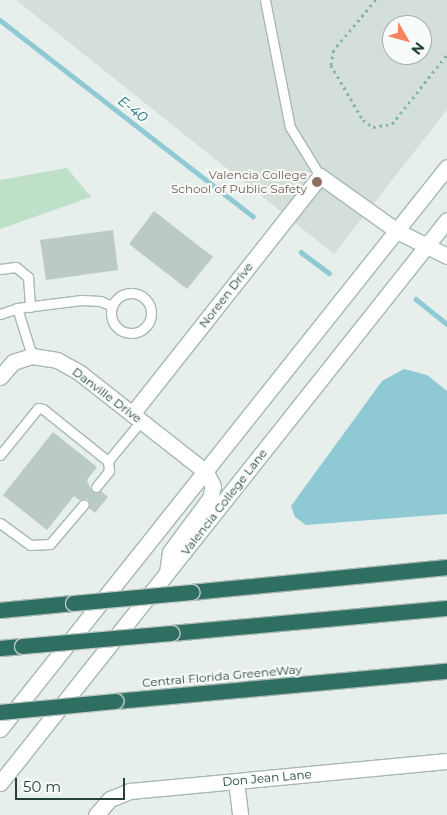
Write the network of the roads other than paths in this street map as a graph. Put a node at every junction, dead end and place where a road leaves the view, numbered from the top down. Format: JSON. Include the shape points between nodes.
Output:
{"nodes":[{"id":1,"x":265,"y":0,"type":"edge"},
{"id":2,"x":447,"y":167,"type":"edge"},
{"id":3,"x":320,"y":176,"type":"junction"},
{"id":4,"x":447,"y":220,"type":"edge"},
{"id":5,"x":397,"y":231,"type":"junction"},
{"id":6,"x":428,"y":244,"type":"junction"},
{"id":7,"x":447,"y":256,"type":"edge"},
{"id":8,"x":0,"y":269,"type":"edge"},
{"id":9,"x":110,"y":305,"type":"junction"},
{"id":10,"x":30,"y":306,"type":"junction"},
{"id":11,"x":17,"y":308,"type":"junction"},
{"id":12,"x":1,"y":310,"type":"edge"},
{"id":13,"x":32,"y":356,"type":"junction"},
{"id":14,"x":0,"y":376,"type":"edge"},
{"id":15,"x":137,"y":417,"type":"junction"},
{"id":16,"x":0,"y":455,"type":"edge"},
{"id":17,"x":108,"y":461,"type":"junction"},
{"id":18,"x":206,"y":472,"type":"junction"},
{"id":19,"x":96,"y":487,"type":"dead end"},
{"id":20,"x":84,"y":504,"type":"dead end"},
{"id":21,"x":0,"y":524,"type":"edge"},
{"id":22,"x":447,"y":567,"type":"edge"},
{"id":23,"x":167,"y":574,"type":"junction"},
{"id":24,"x":447,"y":608,"type":"edge"},
{"id":25,"x":0,"y":610,"type":"edge"},
{"id":26,"x":0,"y":648,"type":"edge"},
{"id":27,"x":447,"y":671,"type":"edge"},
{"id":28,"x":0,"y":712,"type":"edge"},
{"id":29,"x":0,"y":729,"type":"edge"},
{"id":30,"x":447,"y":761,"type":"edge"},
{"id":31,"x":236,"y":780,"type":"junction"},
{"id":32,"x":0,"y":783,"type":"edge"},
{"id":33,"x":96,"y":815,"type":"edge"},
{"id":34,"x":240,"y":815,"type":"edge"}],
"edges":[{"from":1,"to":3,"type":"lane","via":[[290,127]]},
{"from":2,"to":5,"type":"street"},
{"from":3,"to":5,"type":"street"},
{"from":3,"to":15,"type":"street","name":"Noreen Drive"},
{"from":4,"to":6,"type":"street","name":"Valencia College Lane"},
{"from":5,"to":6,"type":"street"},
{"from":5,"to":18,"type":"street"},
{"from":6,"to":7,"type":"street"},
{"from":6,"to":23,"type":"street","name":"Valencia College Lane"},
{"from":8,"to":10,"type":"lane","via":[[16,267],[28,277]]},
{"from":9,"to":9,"type":"lane","via":[[112,320],[126,332],[143,330],[151,320],[152,308],[148,302],[131,294],[115,298]]},
{"from":9,"to":10,"type":"lane","via":[[100,300],[82,300]]},
{"from":10,"to":11,"type":"lane"},
{"from":11,"to":12,"type":"lane"},
{"from":11,"to":13,"type":"lane"},
{"from":13,"to":14,"type":"street","via":[[13,362]]},
{"from":13,"to":15,"type":"street","name":"Danville Drive","via":[[57,360]]},
{"from":15,"to":17,"type":"lane"},
{"from":15,"to":18,"type":"street","name":"Danville Drive"},
{"from":16,"to":17,"type":"lane","via":[[38,408]]},
{"from":17,"to":19,"type":"lane","via":[[109,470]]},
{"from":18,"to":23,"type":"street","via":[[213,486],[210,498],[170,552]]},
{"from":18,"to":29,"type":"street"},
{"from":20,"to":21,"type":"lane","via":[[50,544],[30,544]]},
{"from":22,"to":25,"type":"highway","bridge":true},
{"from":23,"to":32,"type":"street","name":"Valencia College Lane"},
{"from":24,"to":26,"type":"highway","bridge":true},
{"from":27,"to":28,"type":"highway","name":"Central Florida GreeneWay","bridge":true},
{"from":30,"to":31,"type":"street","name":"Don Jean Lane"},
{"from":31,"to":33,"type":"street","name":"Don Jean Lane","via":[[130,791],[110,798]]},
{"from":31,"to":34,"type":"street"}]}
